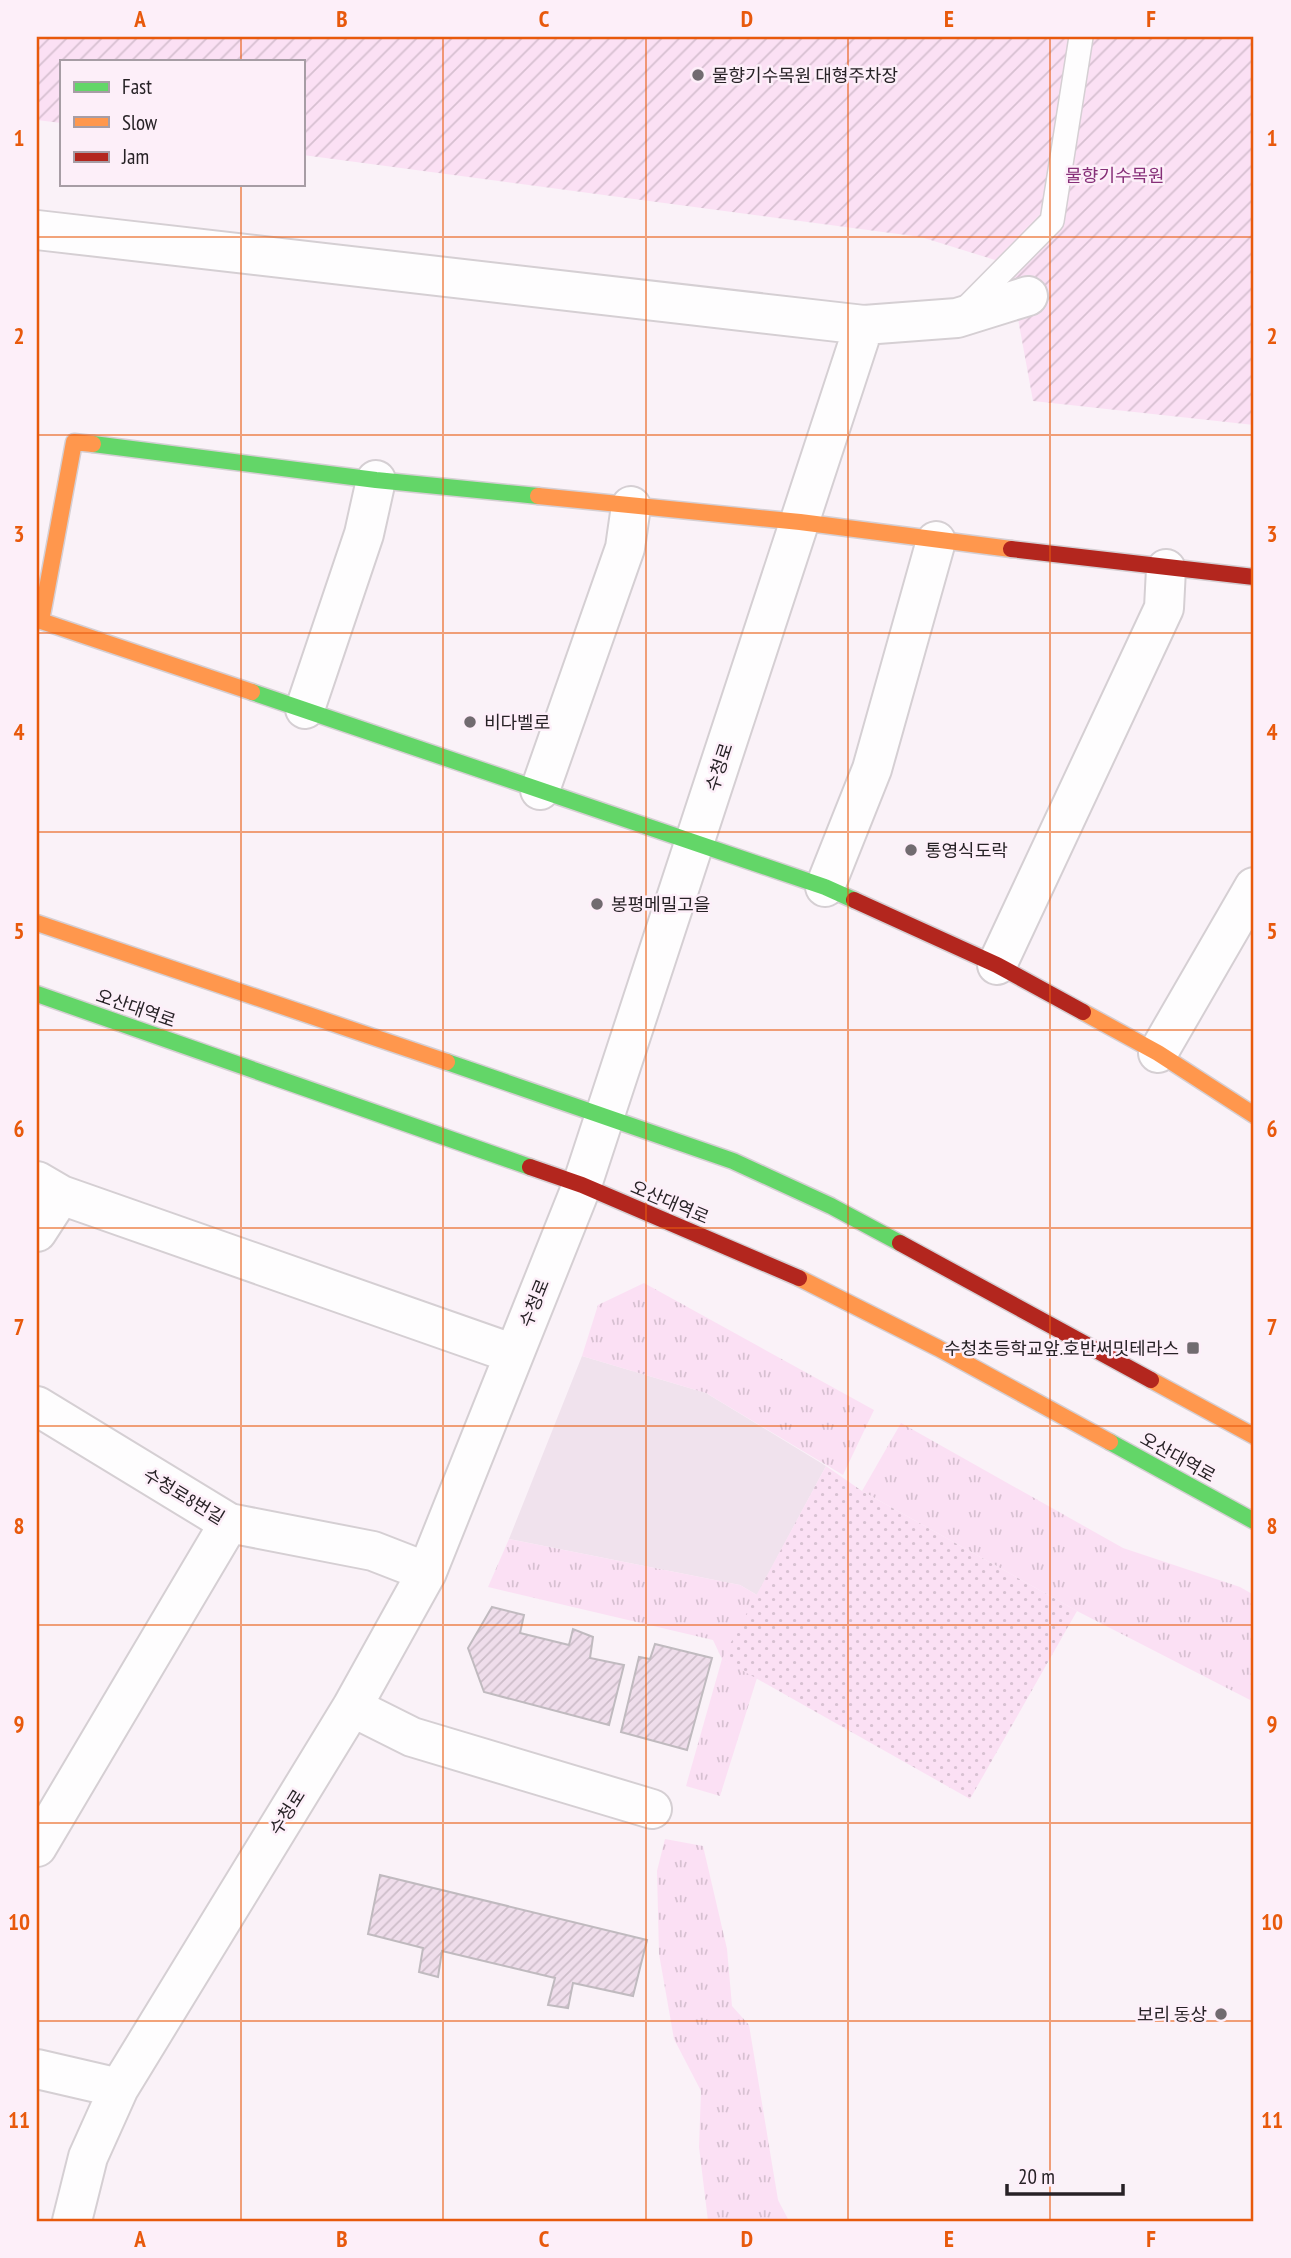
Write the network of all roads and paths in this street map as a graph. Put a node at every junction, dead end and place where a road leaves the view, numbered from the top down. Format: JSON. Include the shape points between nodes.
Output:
{"nodes":[{"id":1,"x":1081,"y":37,"type":"edge"},
{"id":2,"x":37,"y":230,"type":"edge"},
{"id":3,"x":1028,"y":296,"type":"dead end"},
{"id":4,"x":957,"y":318,"type":"junction"},
{"id":5,"x":864,"y":326,"type":"junction"},
{"id":6,"x":376,"y":480,"type":"junction"},
{"id":7,"x":631,"y":506,"type":"junction"},
{"id":8,"x":800,"y":522,"type":"junction"},
{"id":9,"x":936,"y":541,"type":"junction"},
{"id":10,"x":1166,"y":569,"type":"junction"},
{"id":11,"x":1254,"y":577,"type":"edge"},
{"id":12,"x":305,"y":709,"type":"junction"},
{"id":13,"x":540,"y":790,"type":"junction"},
{"id":14,"x":694,"y":844,"type":"junction"},
{"id":15,"x":825,"y":887,"type":"junction"},
{"id":16,"x":1254,"y":887,"type":"edge"},
{"id":17,"x":37,"y":923,"type":"edge"},
{"id":18,"x":997,"y":965,"type":"junction"},
{"id":19,"x":37,"y":993,"type":"edge"},
{"id":20,"x":1158,"y":1053,"type":"junction"},
{"id":21,"x":605,"y":1115,"type":"junction"},
{"id":22,"x":1254,"y":1115,"type":"edge"},
{"id":23,"x":582,"y":1185,"type":"junction"},
{"id":24,"x":49,"y":1188,"type":"edge"},
{"id":25,"x":37,"y":1232,"type":"edge"},
{"id":26,"x":513,"y":1354,"type":"junction"},
{"id":27,"x":37,"y":1406,"type":"edge"},
{"id":28,"x":1254,"y":1436,"type":"edge"},
{"id":29,"x":1254,"y":1521,"type":"edge"},
{"id":30,"x":229,"y":1523,"type":"junction"},
{"id":31,"x":427,"y":1572,"type":"junction"},
{"id":32,"x":352,"y":1707,"type":"junction"},
{"id":33,"x":652,"y":1809,"type":"dead end"},
{"id":34,"x":37,"y":1847,"type":"edge"},
{"id":35,"x":37,"y":2069,"type":"edge"},
{"id":36,"x":119,"y":2088,"type":"junction"},
{"id":37,"x":72,"y":2221,"type":"edge"}],
"edges":[{"from":1,"to":4,"type":"lane","via":[[1052,222]]},
{"from":2,"to":5,"type":"street"},
{"from":3,"to":4,"type":"street"},
{"from":4,"to":5,"type":"street"},
{"from":5,"to":8,"type":"street","name":"수청로"},
{"from":6,"to":7,"type":"street"},
{"from":6,"to":12,"type":"street","via":[[364,534]]},
{"from":6,"to":12,"type":"street","via":[[74,442],[41,621]]},
{"from":7,"to":8,"type":"street"},
{"from":7,"to":13,"type":"street","via":[[625,548]]},
{"from":8,"to":9,"type":"street"},
{"from":8,"to":14,"type":"street","name":"수청로"},
{"from":9,"to":10,"type":"street"},
{"from":9,"to":15,"type":"street","via":[[872,769]]},
{"from":10,"to":11,"type":"street"},
{"from":10,"to":18,"type":"street","via":[[1164,608]]},
{"from":12,"to":13,"type":"street"},
{"from":13,"to":14,"type":"street"},
{"from":14,"to":15,"type":"street"},
{"from":14,"to":21,"type":"street","name":"수청로"},
{"from":15,"to":18,"type":"street"},
{"from":16,"to":20,"type":"street"},
{"from":17,"to":21,"type":"street"},
{"from":18,"to":20,"type":"street"},
{"from":19,"to":23,"type":"street","name":"오산대역로"},
{"from":20,"to":22,"type":"street"},
{"from":21,"to":23,"type":"street","name":"수청로"},
{"from":21,"to":28,"type":"street","via":[[733,1161],[831,1206]]},
{"from":23,"to":26,"type":"street","name":"수청로"},
{"from":23,"to":29,"type":"street","name":"오산대역로","via":[[798,1278],[896,1326]]},
{"from":24,"to":25,"type":"street"},
{"from":24,"to":26,"type":"street"},
{"from":26,"to":31,"type":"street","name":"수청로"},
{"from":27,"to":30,"type":"street","name":"수청로8번길"},
{"from":30,"to":31,"type":"street","name":"수청로8번길","via":[[373,1552]]},
{"from":30,"to":34,"type":"street"},
{"from":31,"to":32,"type":"street","name":"수청로"},
{"from":32,"to":33,"type":"street","via":[[412,1737]]},
{"from":32,"to":36,"type":"street","name":"수청로"},
{"from":35,"to":36,"type":"street"},
{"from":36,"to":37,"type":"street","name":"수청로","via":[[88,2157]]}]}
